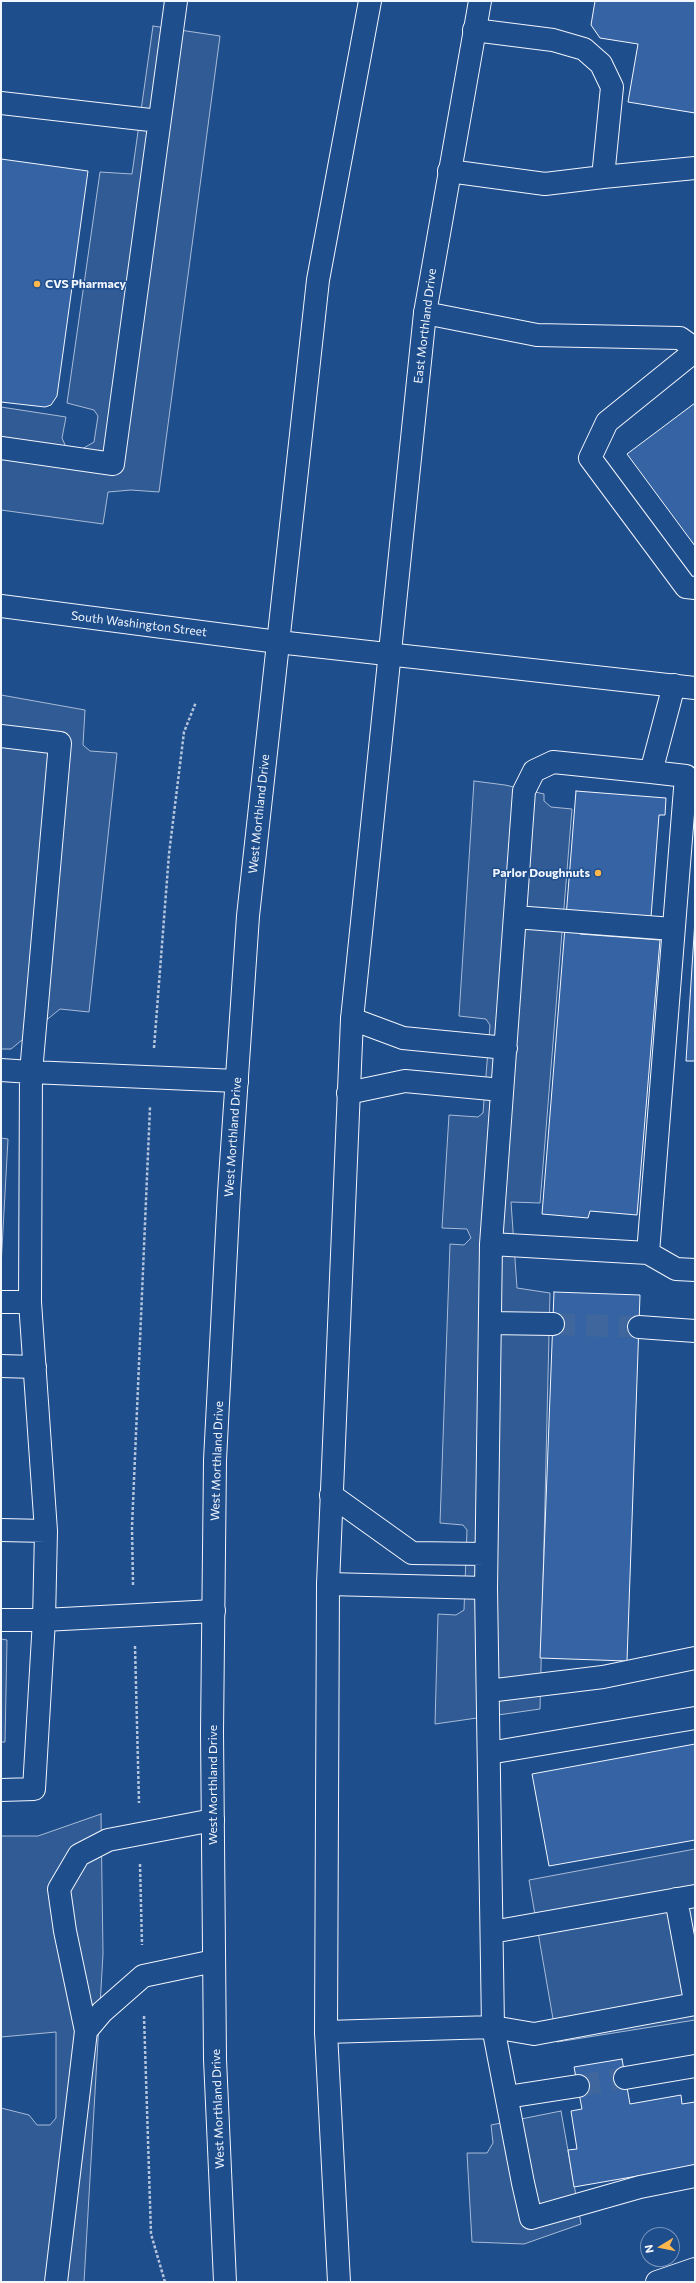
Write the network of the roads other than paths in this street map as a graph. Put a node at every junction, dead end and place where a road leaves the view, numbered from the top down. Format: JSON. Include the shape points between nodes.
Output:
{"nodes":[{"id":1,"x":176,"y":1,"type":"edge"},
{"id":2,"x":370,"y":1,"type":"edge"},
{"id":3,"x":480,"y":1,"type":"edge"},
{"id":4,"x":474,"y":30,"type":"junction"},
{"id":5,"x":1,"y":103,"type":"edge"},
{"id":6,"x":159,"y":121,"type":"junction"},
{"id":7,"x":695,"y":168,"type":"edge"},
{"id":8,"x":449,"y":171,"type":"junction"},
{"id":9,"x":603,"y":177,"type":"junction"},
{"id":10,"x":425,"y":313,"type":"junction"},
{"id":11,"x":695,"y":350,"type":"edge"},
{"id":12,"x":1,"y":448,"type":"edge"},
{"id":13,"x":695,"y":588,"type":"edge"},
{"id":14,"x":1,"y":606,"type":"edge"},
{"id":15,"x":278,"y":642,"type":"junction"},
{"id":16,"x":388,"y":654,"type":"junction"},
{"id":17,"x":684,"y":686,"type":"edge"},
{"id":18,"x":1,"y":736,"type":"edge"},
{"id":19,"x":650,"y":772,"type":"junction"},
{"id":20,"x":515,"y":917,"type":"junction"},
{"id":21,"x":673,"y":929,"type":"junction"},
{"id":22,"x":352,"y":1019,"type":"junction"},
{"id":23,"x":506,"y":1048,"type":"junction"},
{"id":24,"x":1,"y":1070,"type":"edge"},
{"id":25,"x":31,"y":1072,"type":"junction"},
{"id":26,"x":237,"y":1081,"type":"junction"},
{"id":27,"x":502,"y":1090,"type":"junction"},
{"id":28,"x":348,"y":1093,"type":"junction"},
{"id":29,"x":491,"y":1244,"type":"junction"},
{"id":30,"x":648,"y":1253,"type":"junction"},
{"id":31,"x":695,"y":1270,"type":"edge"},
{"id":32,"x":1,"y":1302,"type":"edge"},
{"id":33,"x":30,"y":1302,"type":"junction"},
{"id":34,"x":490,"y":1323,"type":"junction"},
{"id":35,"x":553,"y":1324,"type":"tunnel mouth"},
{"id":36,"x":639,"y":1327,"type":"tunnel mouth"},
{"id":37,"x":695,"y":1330,"type":"edge"},
{"id":38,"x":1,"y":1366,"type":"edge"},
{"id":39,"x":35,"y":1367,"type":"junction"},
{"id":40,"x":332,"y":1495,"type":"junction"},
{"id":41,"x":1,"y":1530,"type":"edge"},
{"id":42,"x":46,"y":1531,"type":"junction"},
{"id":43,"x":486,"y":1554,"type":"junction"},
{"id":44,"x":328,"y":1584,"type":"junction"},
{"id":45,"x":486,"y":1588,"type":"junction"},
{"id":46,"x":214,"y":1611,"type":"junction"},
{"id":47,"x":1,"y":1620,"type":"edge"},
{"id":48,"x":44,"y":1620,"type":"junction"},
{"id":49,"x":695,"y":1658,"type":"edge"},
{"id":50,"x":488,"y":1691,"type":"junction"},
{"id":51,"x":695,"y":1718,"type":"edge"},
{"id":52,"x":489,"y":1753,"type":"junction"},
{"id":53,"x":1,"y":1790,"type":"edge"},
{"id":54,"x":213,"y":1820,"type":"junction"},
{"id":55,"x":686,"y":1897,"type":"edge"},
{"id":56,"x":492,"y":1932,"type":"junction"},
{"id":57,"x":214,"y":1961,"type":"junction"},
{"id":58,"x":695,"y":2001,"type":"edge"},
{"id":59,"x":695,"y":2004,"type":"edge"},
{"id":60,"x":494,"y":2027,"type":"junction"},
{"id":61,"x":86,"y":2031,"type":"junction"},
{"id":62,"x":326,"y":2032,"type":"junction"},
{"id":63,"x":695,"y":2066,"type":"edge"},
{"id":64,"x":625,"y":2078,"type":"tunnel mouth"},
{"id":65,"x":578,"y":2086,"type":"tunnel mouth"},
{"id":66,"x":507,"y":2097,"type":"junction"},
{"id":67,"x":695,"y":2176,"type":"edge"},
{"id":68,"x":695,"y":2269,"type":"edge"},
{"id":69,"x":56,"y":2282,"type":"edge"},
{"id":70,"x":225,"y":2282,"type":"edge"},
{"id":71,"x":339,"y":2282,"type":"edge"},
{"id":72,"x":657,"y":2282,"type":"edge"}],
"edges":[{"from":1,"to":6,"type":"main road"},
{"from":2,"to":15,"type":"main road","via":[[318,280]]},
{"from":3,"to":4,"type":"main road","name":"East Morthland Drive"},
{"from":4,"to":8,"type":"main road","name":"East Morthland Drive"},
{"from":4,"to":9,"type":"main road","via":[[553,40],[584,49],[601,64],[612,87]]},
{"from":5,"to":6,"type":"main road"},
{"from":6,"to":12,"type":"main road","via":[[113,464]]},
{"from":7,"to":9,"type":"main road"},
{"from":8,"to":9,"type":"main road","via":[[545,184]]},
{"from":8,"to":10,"type":"main road","name":"East Morthland Drive"},
{"from":10,"to":11,"type":"main road","via":[[537,335],[680,338]]},
{"from":10,"to":16,"type":"main road","name":"East Morthland Drive"},
{"from":11,"to":13,"type":"main road","via":[[607,422],[590,458],[686,587]]},
{"from":14,"to":15,"type":"main road","name":"South Washington Street"},
{"from":15,"to":16,"type":"main road","name":"South Washington Street"},
{"from":15,"to":26,"type":"main road","name":"West Morthland Drive","via":[[248,916]]},
{"from":16,"to":17,"type":"main road","name":"South Washington Street"},
{"from":16,"to":22,"type":"main road"},
{"from":17,"to":19,"type":"main road"},
{"from":18,"to":25,"type":"main road","via":[[60,744]]},
{"from":19,"to":20,"type":"main road","via":[[553,762],[534,771],[524,791]]},
{"from":19,"to":21,"type":"main road","via":[[686,776]]},
{"from":20,"to":21,"type":"main road"},
{"from":20,"to":23,"type":"main road"},
{"from":21,"to":30,"type":"main road"},
{"from":22,"to":23,"type":"main road","via":[[403,1038]]},
{"from":22,"to":28,"type":"main road"},
{"from":23,"to":27,"type":"main road"},
{"from":24,"to":25,"type":"main road"},
{"from":25,"to":26,"type":"main road"},
{"from":25,"to":33,"type":"main road"},
{"from":26,"to":46,"type":"main road","name":"West Morthland Drive","via":[[215,1460]]},
{"from":27,"to":28,"type":"main road","via":[[405,1081]]},
{"from":27,"to":29,"type":"main road"},
{"from":28,"to":40,"type":"main road"},
{"from":29,"to":30,"type":"main road"},
{"from":29,"to":34,"type":"main road"},
{"from":30,"to":31,"type":"main road","via":[[676,1269]]},
{"from":32,"to":33,"type":"main road"},
{"from":33,"to":39,"type":"main road"},
{"from":34,"to":35,"type":"main road"},
{"from":34,"to":43,"type":"main road"},
{"from":36,"to":37,"type":"main road"},
{"from":38,"to":39,"type":"main road"},
{"from":39,"to":42,"type":"main road"},
{"from":40,"to":43,"type":"main road","via":[[412,1553]]},
{"from":40,"to":44,"type":"main road"},
{"from":41,"to":42,"type":"main road"},
{"from":42,"to":48,"type":"main road"},
{"from":43,"to":45,"type":"main road"},
{"from":44,"to":45,"type":"main road"},
{"from":44,"to":62,"type":"main road"},
{"from":45,"to":50,"type":"main road"},
{"from":46,"to":48,"type":"main road"},
{"from":46,"to":54,"type":"main road","name":"West Morthland Drive"},
{"from":47,"to":48,"type":"main road"},
{"from":48,"to":53,"type":"main road","via":[[34,1790]]},
{"from":49,"to":50,"type":"main road","via":[[603,1677]]},
{"from":50,"to":52,"type":"main road"},
{"from":51,"to":52,"type":"main road"},
{"from":52,"to":56,"type":"main road"},
{"from":54,"to":57,"type":"main road","name":"West Morthland Drive"},
{"from":54,"to":61,"type":"main road","via":[[108,1840],[79,1855],[60,1889],[65,1931]]},
{"from":55,"to":56,"type":"main road"},
{"from":55,"to":58,"type":"main road"},
{"from":56,"to":60,"type":"main road"},
{"from":57,"to":61,"type":"main road","via":[[142,1976],[102,2012]]},
{"from":57,"to":70,"type":"main road","name":"West Morthland Drive","via":[[215,2059]]},
{"from":59,"to":60,"type":"main road","via":[[534,2034]]},
{"from":60,"to":62,"type":"main road"},
{"from":60,"to":66,"type":"main road"},
{"from":61,"to":69,"type":"main road"},
{"from":62,"to":71,"type":"main road"},
{"from":63,"to":64,"type":"main road"},
{"from":65,"to":66,"type":"main road"},
{"from":66,"to":67,"type":"main road","via":[[532,2218],[640,2187]]},
{"from":68,"to":72,"type":"main road"}]}
